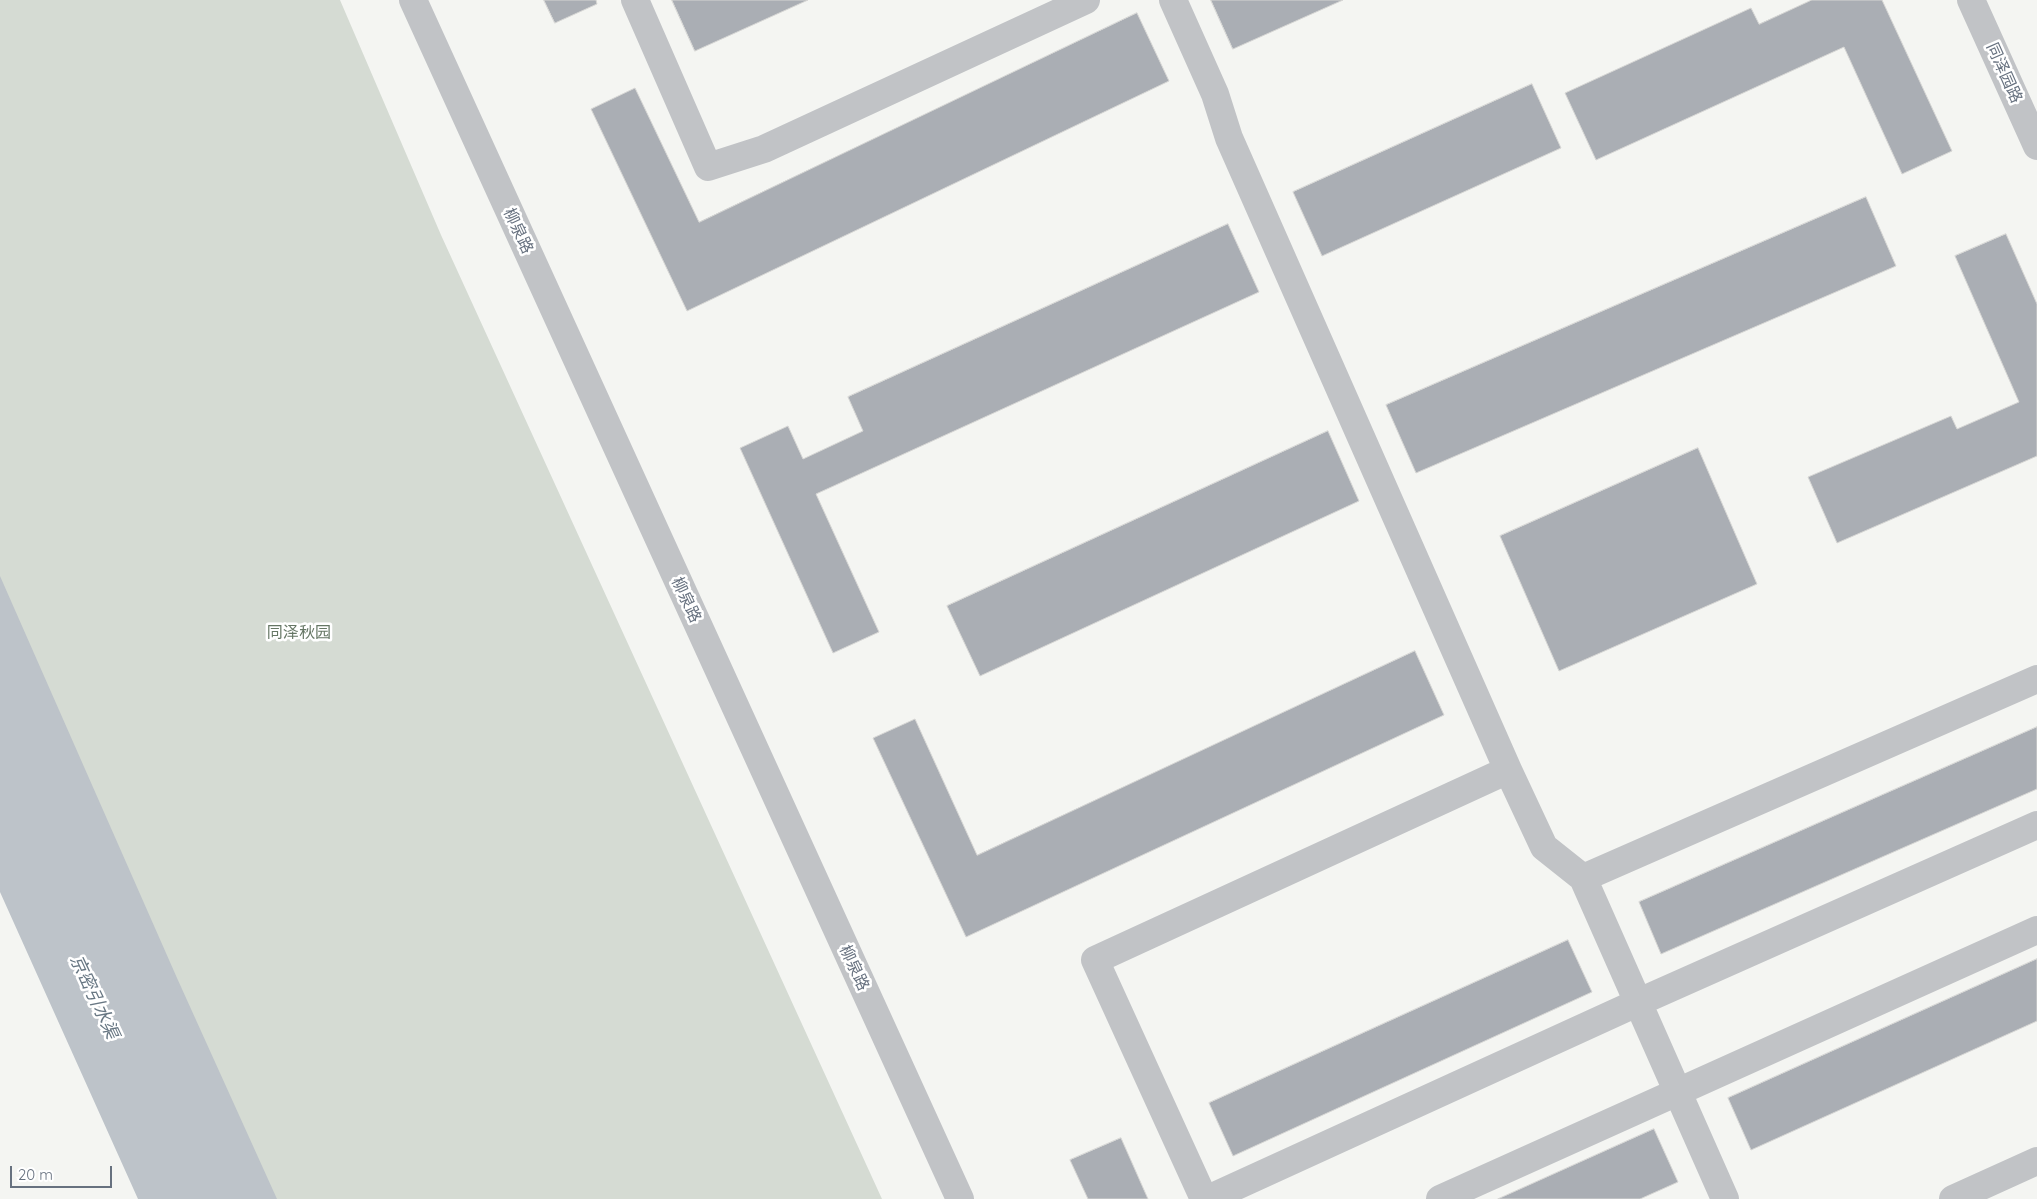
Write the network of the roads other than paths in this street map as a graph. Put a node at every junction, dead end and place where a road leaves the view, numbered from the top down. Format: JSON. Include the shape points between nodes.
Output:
{"nodes":[{"id":1,"x":413,"y":0,"type":"edge"},
{"id":2,"x":635,"y":0,"type":"edge"},
{"id":3,"x":1086,"y":0,"type":"edge"},
{"id":4,"x":1173,"y":0,"type":"edge"},
{"id":5,"x":1971,"y":0,"type":"edge"},
{"id":6,"x":2037,"y":146,"type":"edge"},
{"id":7,"x":2037,"y":679,"type":"edge"},
{"id":8,"x":1508,"y":770,"type":"junction"},
{"id":9,"x":2037,"y":825,"type":"edge"},
{"id":10,"x":1583,"y":878,"type":"junction"},
{"id":11,"x":2037,"y":930,"type":"edge"},
{"id":12,"x":1638,"y":1002,"type":"junction"},
{"id":13,"x":1678,"y":1092,"type":"junction"},
{"id":14,"x":2037,"y":1161,"type":"edge"},
{"id":15,"x":960,"y":1199,"type":"edge"},
{"id":16,"x":1204,"y":1199,"type":"edge"},
{"id":17,"x":1208,"y":1199,"type":"edge"},
{"id":18,"x":1440,"y":1199,"type":"edge"},
{"id":19,"x":1725,"y":1199,"type":"edge"},
{"id":20,"x":1953,"y":1199,"type":"edge"}],
"edges":[{"from":1,"to":15,"type":"street","name":"柳泉路"},
{"from":2,"to":3,"type":"street","via":[[708,167],[764,149]]},
{"from":4,"to":8,"type":"street","via":[[1215,94],[1229,138]]},
{"from":5,"to":6,"type":"street","name":"同泽园路"},
{"from":7,"to":10,"type":"street"},
{"from":8,"to":10,"type":"street","via":[[1544,847]]},
{"from":8,"to":16,"type":"street","via":[[1096,960]]},
{"from":9,"to":12,"type":"street"},
{"from":10,"to":12,"type":"street"},
{"from":11,"to":13,"type":"street"},
{"from":12,"to":13,"type":"street"},
{"from":12,"to":17,"type":"street"},
{"from":13,"to":18,"type":"street"},
{"from":13,"to":19,"type":"street"},
{"from":14,"to":20,"type":"street"}]}
